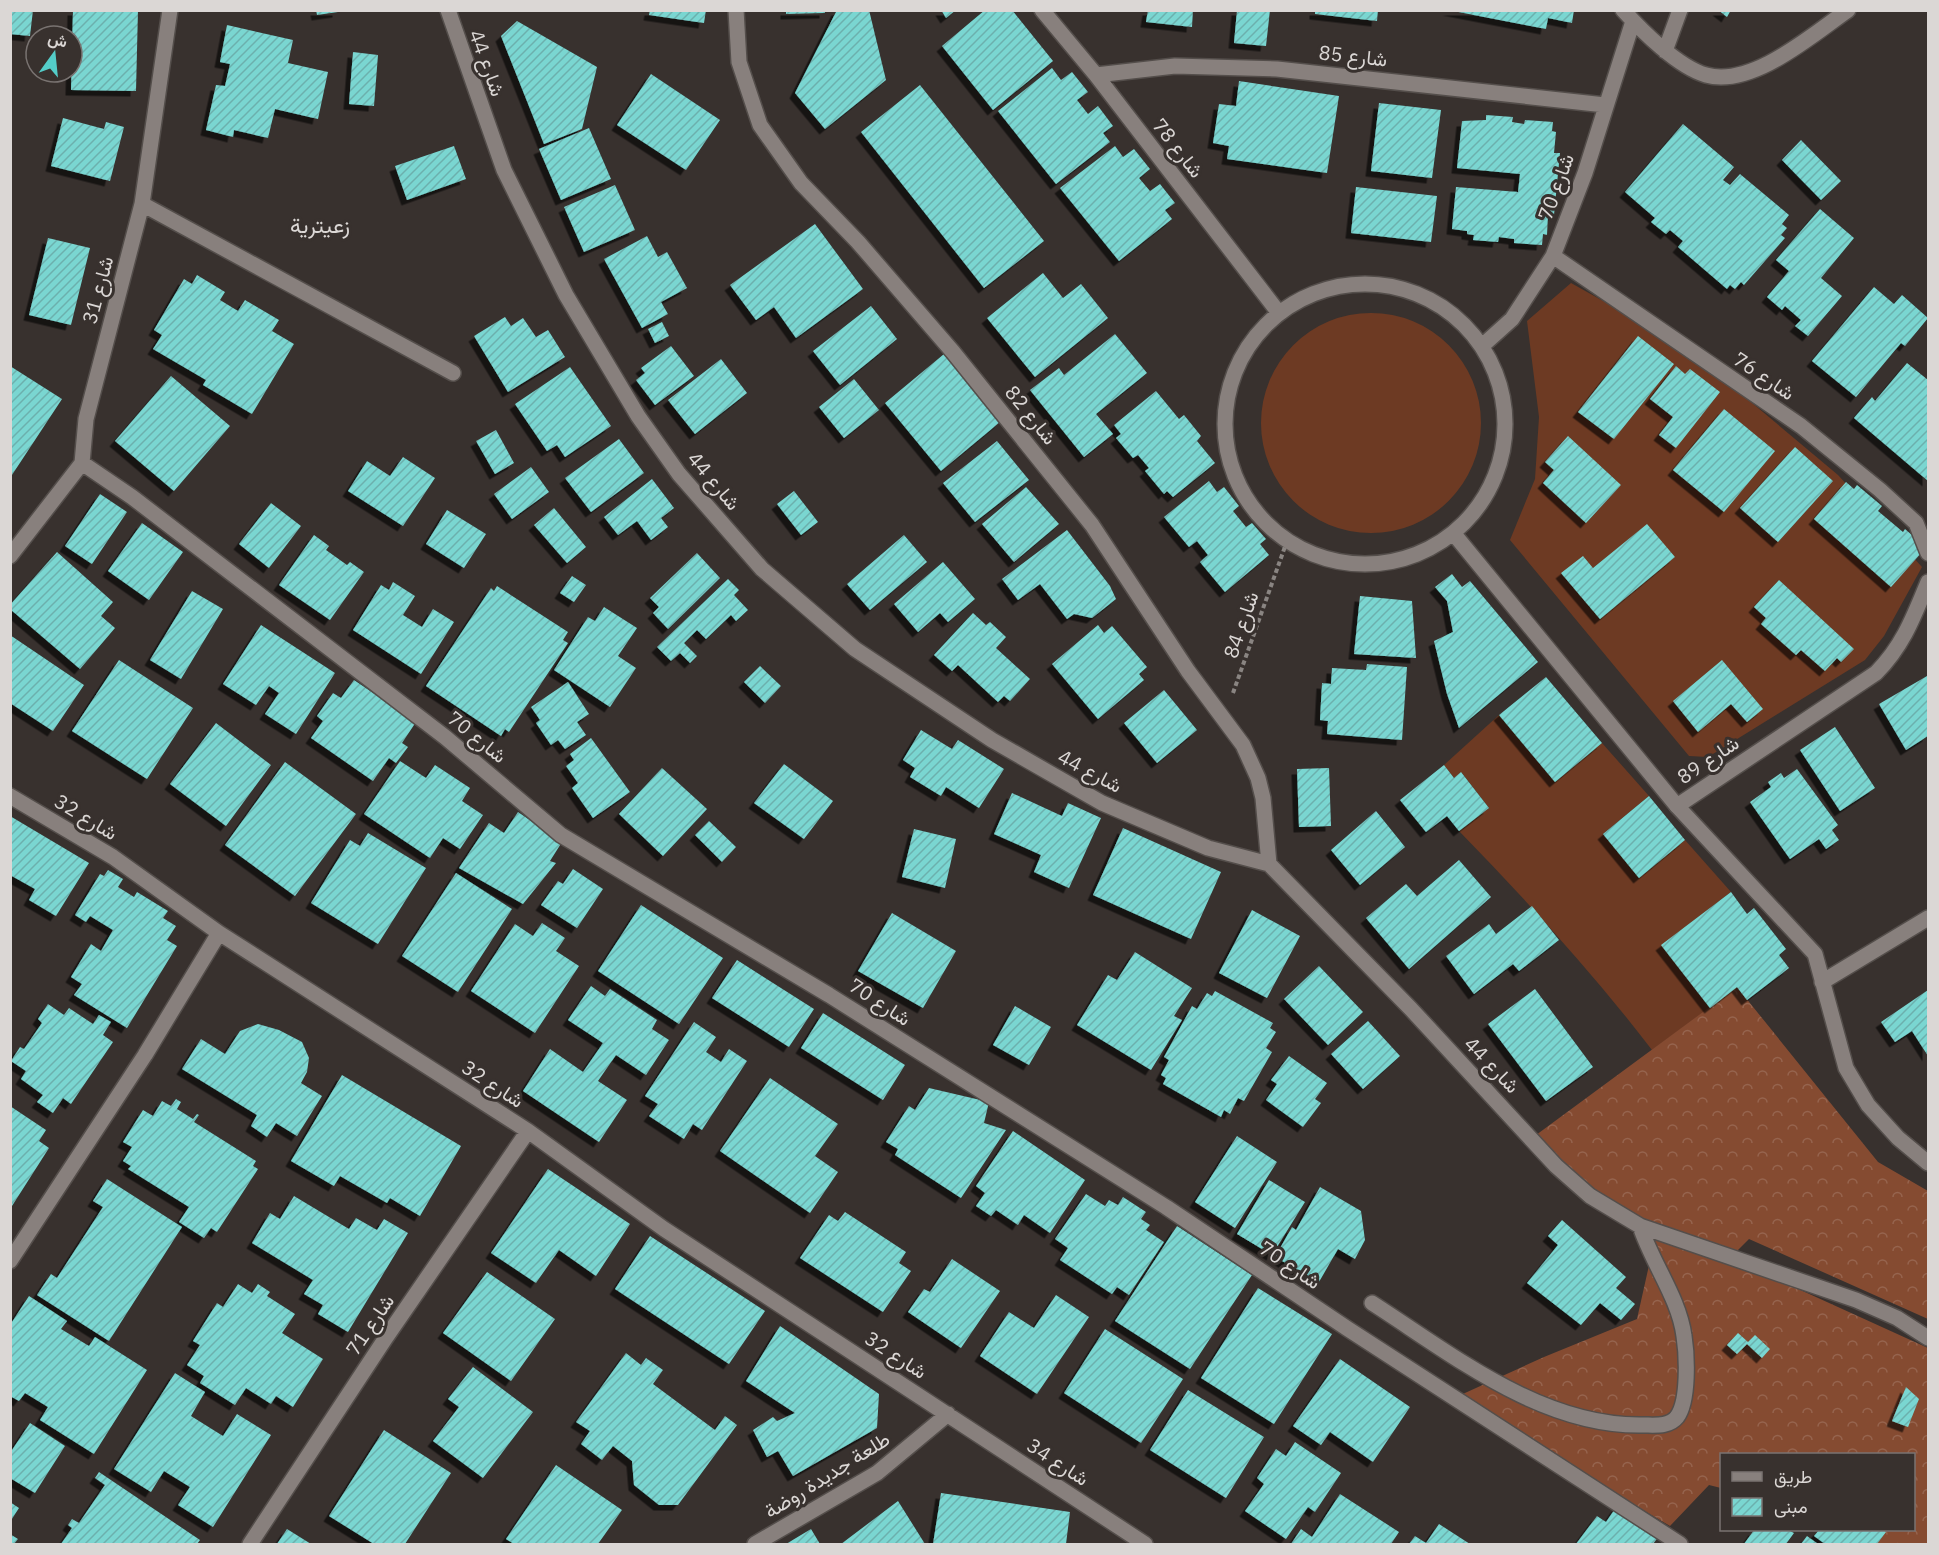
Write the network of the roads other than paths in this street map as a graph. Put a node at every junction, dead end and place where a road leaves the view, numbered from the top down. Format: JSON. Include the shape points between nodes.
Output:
{"nodes":[{"id":1,"x":170,"y":10,"type":"edge"},
{"id":2,"x":448,"y":10,"type":"edge"},
{"id":3,"x":736,"y":10,"type":"edge"},
{"id":4,"x":1042,"y":10,"type":"edge"},
{"id":5,"x":1680,"y":10,"type":"edge"},
{"id":6,"x":1848,"y":10,"type":"edge"},
{"id":7,"x":1628,"y":16,"type":"edge"},
{"id":8,"x":1665,"y":51,"type":"junction"},
{"id":9,"x":1096,"y":75,"type":"junction"},
{"id":10,"x":1605,"y":105,"type":"junction"},
{"id":11,"x":142,"y":204,"type":"junction"},
{"id":12,"x":1553,"y":256,"type":"junction"},
{"id":13,"x":1279,"y":313,"type":"junction"},
{"id":14,"x":1482,"y":346,"type":"junction"},
{"id":15,"x":453,"y":373,"type":"dead end"},
{"id":16,"x":82,"y":463,"type":"junction"},
{"id":17,"x":1454,"y":534,"type":"junction"},
{"id":18,"x":1929,"y":554,"type":"edge"},
{"id":19,"x":10,"y":556,"type":"edge"},
{"id":20,"x":1929,"y":582,"type":"edge"},
{"id":21,"x":10,"y":796,"type":"edge"},
{"id":22,"x":1677,"y":806,"type":"junction"},
{"id":23,"x":1269,"y":864,"type":"junction"},
{"id":24,"x":1929,"y":918,"type":"edge"},
{"id":25,"x":219,"y":933,"type":"junction"},
{"id":26,"x":1822,"y":982,"type":"junction"},
{"id":27,"x":528,"y":1131,"type":"junction"},
{"id":28,"x":1929,"y":1163,"type":"edge"},
{"id":29,"x":1640,"y":1226,"type":"junction"},
{"id":30,"x":10,"y":1261,"type":"edge"},
{"id":31,"x":1372,"y":1304,"type":"dead end"},
{"id":32,"x":1929,"y":1338,"type":"edge"},
{"id":33,"x":948,"y":1414,"type":"junction"},
{"id":34,"x":250,"y":1545,"type":"edge"},
{"id":35,"x":754,"y":1545,"type":"edge"},
{"id":36,"x":1145,"y":1545,"type":"edge"},
{"id":37,"x":1680,"y":1545,"type":"edge"}],
"edges":[{"from":1,"to":11,"type":"street","name":"شارع 31"},
{"from":2,"to":23,"type":"street","name":"شارع 44","via":[[504,170],[566,295],[638,416],[679,474],[762,568],[855,649],[992,740],[1112,807],[1208,848]]},
{"from":3,"to":23,"type":"street","name":"شارع 82","via":[[739,62],[760,125],[801,183],[953,352],[1092,525],[1188,671],[1243,746],[1263,798]]},
{"from":4,"to":9,"type":"street","name":"شارع 78"},
{"from":5,"to":8,"type":"street"},
{"from":6,"to":8,"type":"street","via":[[1755,71],[1705,75]]},
{"from":7,"to":8,"type":"street"},
{"from":7,"to":10,"type":"street","name":"شارع 70"},
{"from":9,"to":10,"type":"street","name":"شارع 85","via":[[1175,66],[1277,69]]},
{"from":9,"to":13,"type":"street","name":"شارع 78"},
{"from":10,"to":12,"type":"street","name":"شارع 70","via":[[1585,173]]},
{"from":11,"to":15,"type":"street"},
{"from":11,"to":16,"type":"street","name":"شارع 31","via":[[86,419]]},
{"from":12,"to":14,"type":"street","name":"شارع 70","via":[[1512,320]]},
{"from":12,"to":18,"type":"street","name":"شارع 76","via":[[1801,426],[1916,523]]},
{"from":13,"to":14,"type":"street","via":[[1330,288],[1388,286],[1441,306]]},
{"from":13,"to":17,"type":"street","via":[[1257,333],[1240,357],[1229,385],[1224,414],[1225,444],[1232,473],[1264,523],[1287,542],[1314,555],[1342,563],[1372,565],[1401,561]]},
{"from":14,"to":17,"type":"street","via":[[1496,372],[1504,401],[1502,460],[1491,488]]},
{"from":16,"to":19,"type":"street"},
{"from":16,"to":37,"type":"street","name":"شارع 70","via":[[445,737],[561,835],[829,995],[1166,1207]]},
{"from":17,"to":22,"type":"street","name":"شارع 89"},
{"from":20,"to":22,"type":"street","name":"شارع 89","via":[[1913,624],[1893,656],[1876,673]]},
{"from":21,"to":25,"type":"street","name":"شارع 32","via":[[113,857]]},
{"from":22,"to":26,"type":"street","via":[[1815,954]]},
{"from":23,"to":29,"type":"street","name":"شارع 44","via":[[1556,1166],[1590,1196]]},
{"from":24,"to":26,"type":"street"},
{"from":25,"to":27,"type":"street","name":"شارع 32"},
{"from":25,"to":30,"type":"street","via":[[145,1055]]},
{"from":26,"to":28,"type":"street","via":[[1846,1068],[1868,1105],[1898,1138]]},
{"from":27,"to":33,"type":"street","name":"شارع 32","via":[[664,1229]]},
{"from":27,"to":34,"type":"street","name":"شارع 71"},
{"from":29,"to":31,"type":"street","via":[[1681,1319],[1685,1337],[1685,1397],[1677,1418],[1670,1423],[1596,1421],[1554,1409],[1491,1379]]},
{"from":29,"to":32,"type":"street","name":"شارع 44","via":[[1856,1300]]},
{"from":33,"to":35,"type":"street","name":"طلعة جديدة روضة","via":[[877,1473]]},
{"from":33,"to":36,"type":"street","name":"شارع 34"}]}
